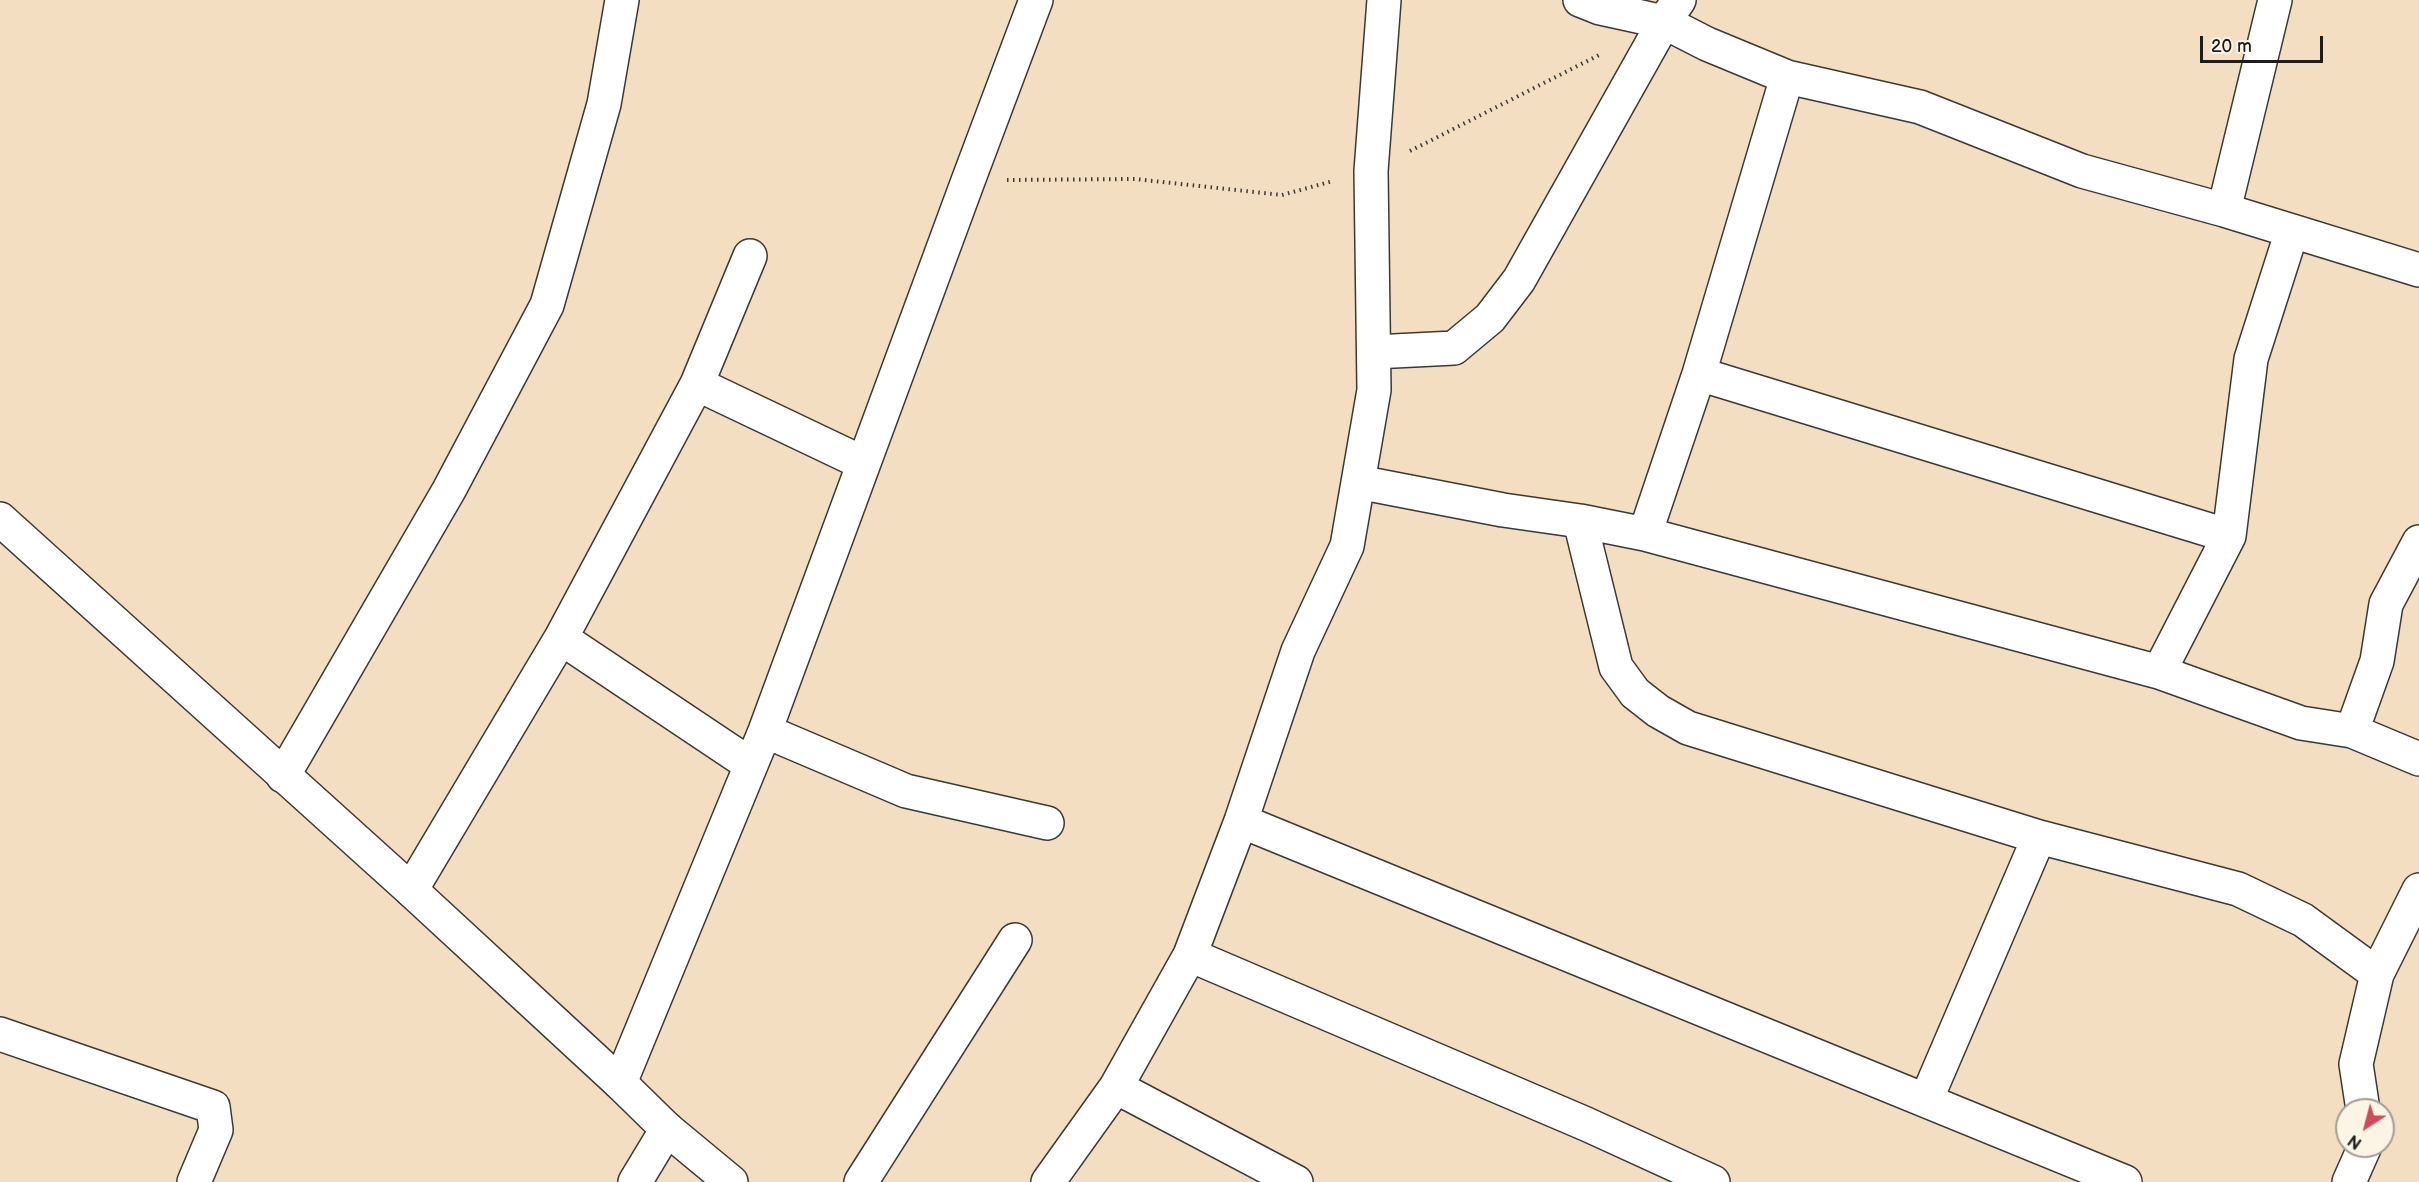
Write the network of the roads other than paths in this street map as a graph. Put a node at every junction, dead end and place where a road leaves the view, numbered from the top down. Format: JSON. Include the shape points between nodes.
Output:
{"nodes":[{"id":1,"x":622,"y":0,"type":"edge"},
{"id":2,"x":1036,"y":0,"type":"edge"},
{"id":3,"x":1384,"y":0,"type":"edge"},
{"id":4,"x":1580,"y":0,"type":"edge"},
{"id":5,"x":2276,"y":0,"type":"edge"},
{"id":6,"x":1672,"y":11,"type":"edge"},
{"id":7,"x":1787,"y":77,"type":"junction"},
{"id":8,"x":2224,"y":210,"type":"junction"},
{"id":9,"x":2292,"y":231,"type":"junction"},
{"id":10,"x":750,"y":256,"type":"dead end"},
{"id":11,"x":2419,"y":270,"type":"edge"},
{"id":12,"x":1374,"y":351,"type":"junction"},
{"id":13,"x":1699,"y":374,"type":"junction"},
{"id":14,"x":697,"y":384,"type":"junction"},
{"id":15,"x":863,"y":463,"type":"junction"},
{"id":16,"x":1358,"y":482,"type":"junction"},
{"id":17,"x":0,"y":519,"type":"edge"},
{"id":18,"x":1580,"y":521,"type":"junction"},
{"id":19,"x":1644,"y":534,"type":"junction"},
{"id":20,"x":2229,"y":536,"type":"junction"},
{"id":21,"x":2419,"y":542,"type":"edge"},
{"id":22,"x":561,"y":638,"type":"junction"},
{"id":23,"x":2158,"y":672,"type":"junction"},
{"id":24,"x":765,"y":731,"type":"junction"},
{"id":25,"x":2352,"y":731,"type":"junction"},
{"id":26,"x":2419,"y":759,"type":"edge"},
{"id":27,"x":751,"y":765,"type":"junction"},
{"id":28,"x":284,"y":776,"type":"junction"},
{"id":29,"x":1241,"y":821,"type":"junction"},
{"id":30,"x":1047,"y":823,"type":"dead end"},
{"id":31,"x":2039,"y":837,"type":"junction"},
{"id":32,"x":411,"y":890,"type":"junction"},
{"id":33,"x":2419,"y":890,"type":"edge"},
{"id":34,"x":1016,"y":940,"type":"dead end"},
{"id":35,"x":1190,"y":955,"type":"junction"},
{"id":36,"x":2377,"y":974,"type":"junction"},
{"id":37,"x":0,"y":1034,"type":"edge"},
{"id":38,"x":620,"y":1083,"type":"junction"},
{"id":39,"x":1116,"y":1087,"type":"junction"},
{"id":40,"x":2361,"y":1098,"type":"edge"},
{"id":41,"x":1926,"y":1101,"type":"junction"},
{"id":42,"x":667,"y":1129,"type":"junction"},
{"id":43,"x":2360,"y":1158,"type":"edge"},
{"id":44,"x":195,"y":1182,"type":"edge"},
{"id":45,"x":635,"y":1182,"type":"edge"},
{"id":46,"x":731,"y":1182,"type":"edge"},
{"id":47,"x":861,"y":1182,"type":"edge"},
{"id":48,"x":1048,"y":1182,"type":"edge"},
{"id":49,"x":1296,"y":1182,"type":"edge"},
{"id":50,"x":1713,"y":1182,"type":"edge"},
{"id":51,"x":2125,"y":1182,"type":"edge"},
{"id":52,"x":2349,"y":1182,"type":"edge"}],
"edges":[{"from":1,"to":28,"type":"street","via":[[604,104],[547,305],[449,490]]},
{"from":2,"to":15,"type":"street"},
{"from":3,"to":12,"type":"street","via":[[1371,171]]},
{"from":4,"to":6,"type":"street","via":[[1600,8]]},
{"from":5,"to":8,"type":"street"},
{"from":6,"to":7,"type":"street","via":[[1707,44]]},
{"from":6,"to":12,"type":"street","via":[[1519,280],[1490,318],[1454,348]]},
{"from":7,"to":8,"type":"street","via":[[1920,107],[2082,171]]},
{"from":7,"to":13,"type":"street"},
{"from":8,"to":9,"type":"street"},
{"from":9,"to":11,"type":"street"},
{"from":9,"to":20,"type":"street","via":[[2251,359]]},
{"from":10,"to":14,"type":"street"},
{"from":12,"to":16,"type":"street","via":[[1374,390]]},
{"from":13,"to":19,"type":"street"},
{"from":13,"to":20,"type":"street"},
{"from":14,"to":15,"type":"street"},
{"from":14,"to":22,"type":"street"},
{"from":15,"to":24,"type":"street"},
{"from":16,"to":18,"type":"street"},
{"from":16,"to":29,"type":"street","via":[[1347,546],[1298,651]]},
{"from":17,"to":28,"type":"street"},
{"from":18,"to":19,"type":"street"},
{"from":18,"to":31,"type":"street","via":[[1616,668],[1635,693],[1658,711],[1688,728]]},
{"from":19,"to":23,"type":"street"},
{"from":20,"to":23,"type":"street"},
{"from":21,"to":25,"type":"street","via":[[2386,604],[2377,661]]},
{"from":22,"to":27,"type":"street"},
{"from":22,"to":32,"type":"street"},
{"from":23,"to":25,"type":"street","via":[[2301,723]]},
{"from":24,"to":27,"type":"street"},
{"from":24,"to":30,"type":"street","via":[[906,791]]},
{"from":25,"to":26,"type":"street"},
{"from":27,"to":38,"type":"street"},
{"from":28,"to":32,"type":"street"},
{"from":29,"to":35,"type":"street"},
{"from":29,"to":41,"type":"street"},
{"from":31,"to":36,"type":"street","via":[[2238,889],[2303,920]]},
{"from":31,"to":41,"type":"street"},
{"from":32,"to":38,"type":"street"},
{"from":33,"to":36,"type":"street"},
{"from":34,"to":47,"type":"street"},
{"from":35,"to":39,"type":"street"},
{"from":35,"to":50,"type":"street"},
{"from":36,"to":40,"type":"street","via":[[2356,1064]]},
{"from":37,"to":44,"type":"street","via":[[213,1107],[216,1130]]},
{"from":38,"to":42,"type":"street"},
{"from":39,"to":48,"type":"street"},
{"from":39,"to":49,"type":"street"},
{"from":41,"to":51,"type":"street"},
{"from":42,"to":45,"type":"street"},
{"from":42,"to":46,"type":"street"},
{"from":43,"to":52,"type":"street"}]}
